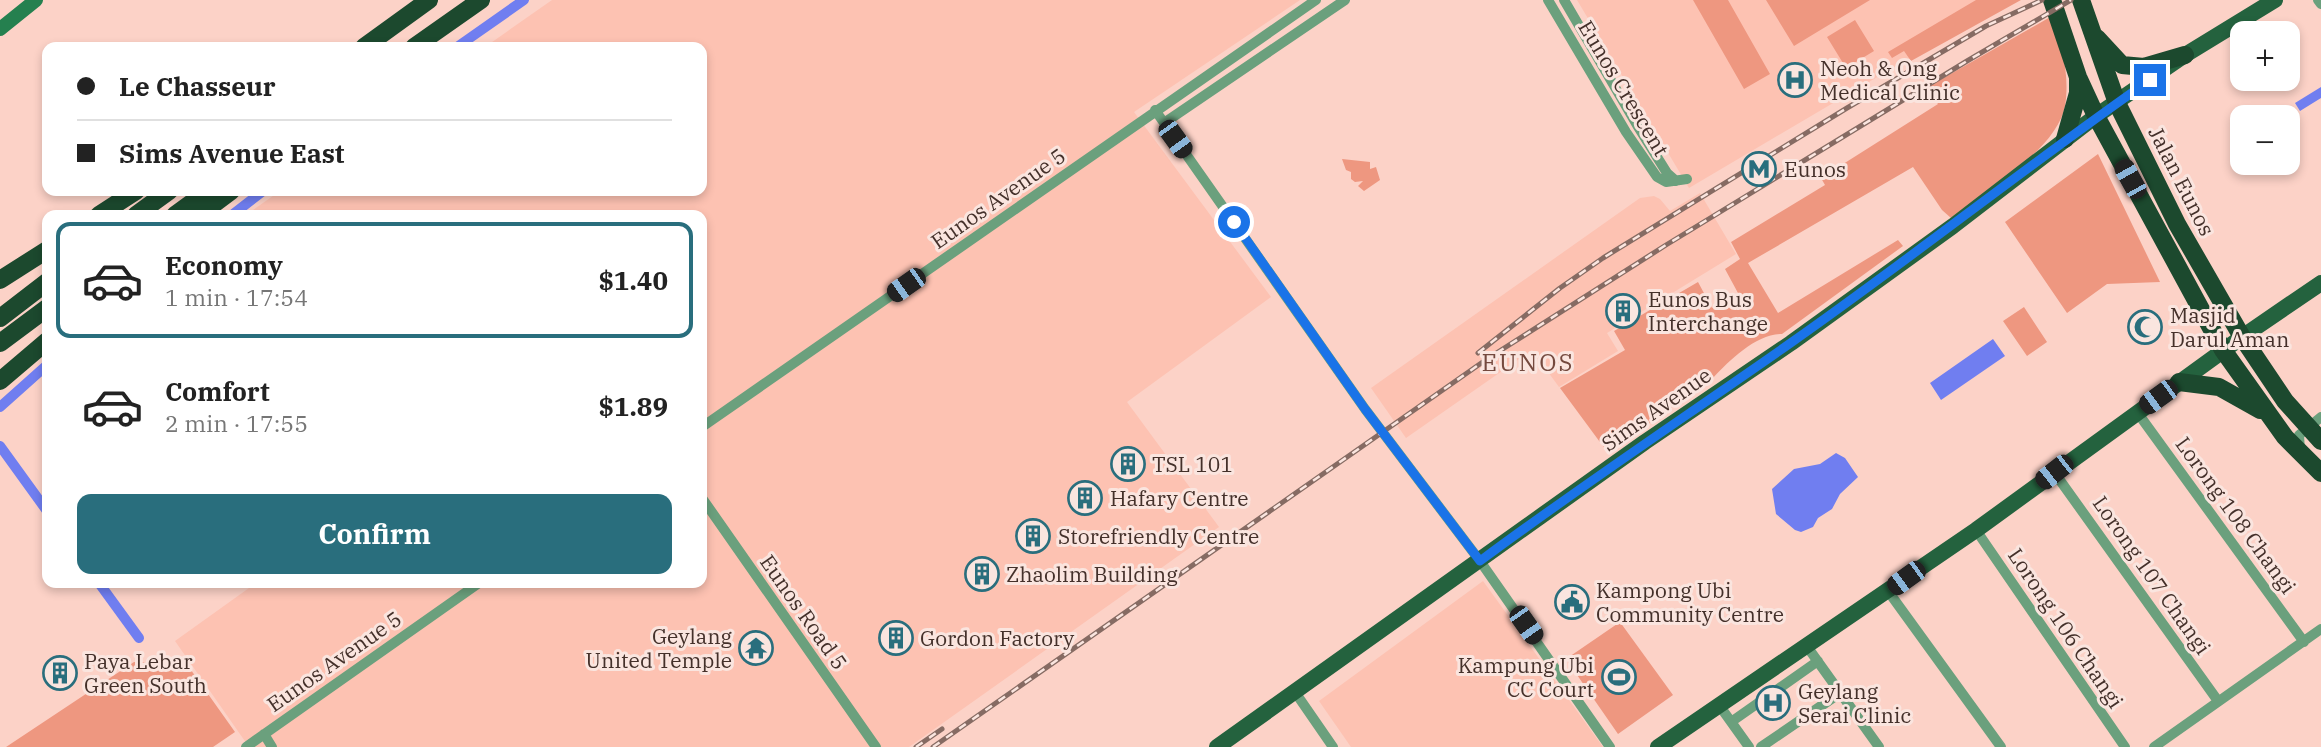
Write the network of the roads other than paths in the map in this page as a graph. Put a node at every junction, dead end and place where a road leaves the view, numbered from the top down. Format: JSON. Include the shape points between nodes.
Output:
{"nodes":[{"id":1,"x":36,"y":0,"type":"edge"},
{"id":2,"x":429,"y":0,"type":"edge"},
{"id":3,"x":481,"y":0,"type":"edge"},
{"id":4,"x":1316,"y":0,"type":"edge"},
{"id":5,"x":1345,"y":0,"type":"edge"},
{"id":6,"x":1548,"y":0,"type":"edge"},
{"id":7,"x":1564,"y":0,"type":"edge"},
{"id":8,"x":2052,"y":0,"type":"edge"},
{"id":9,"x":2081,"y":0,"type":"edge"},
{"id":10,"x":2276,"y":0,"type":"edge"},
{"id":11,"x":398,"y":21,"type":"junction"},
{"id":12,"x":0,"y":29,"type":"edge"},
{"id":13,"x":2090,"y":30,"type":"junction"},
{"id":14,"x":364,"y":42,"type":"edge"},
{"id":15,"x":371,"y":42,"type":"edge"},
{"id":16,"x":421,"y":42,"type":"edge"},
{"id":17,"x":2185,"y":55,"type":"junction"},
{"id":18,"x":2078,"y":77,"type":"junction"},
{"id":19,"x":2117,"y":103,"type":"junction"},
{"id":20,"x":1155,"y":110,"type":"junction"},
{"id":21,"x":2096,"y":116,"type":"junction"},
{"id":22,"x":1164,"y":123,"type":"junction"},
{"id":23,"x":2065,"y":139,"type":"junction"},
{"id":24,"x":128,"y":196,"type":"edge"},
{"id":25,"x":162,"y":196,"type":"edge"},
{"id":26,"x":201,"y":196,"type":"edge"},
{"id":27,"x":224,"y":196,"type":"edge"},
{"id":28,"x":107,"y":210,"type":"edge"},
{"id":29,"x":143,"y":210,"type":"edge"},
{"id":30,"x":182,"y":210,"type":"edge"},
{"id":31,"x":206,"y":210,"type":"edge"},
{"id":32,"x":42,"y":253,"type":"edge"},
{"id":33,"x":0,"y":279,"type":"edge"},
{"id":34,"x":2321,"y":283,"type":"edge"},
{"id":35,"x":42,"y":286,"type":"edge"},
{"id":36,"x":42,"y":313,"type":"edge"},
{"id":37,"x":0,"y":318,"type":"edge"},
{"id":38,"x":2242,"y":337,"type":"junction"},
{"id":39,"x":0,"y":343,"type":"edge"},
{"id":40,"x":42,"y":345,"type":"edge"},
{"id":41,"x":2223,"y":350,"type":"junction"},
{"id":42,"x":0,"y":381,"type":"edge"},
{"id":43,"x":2179,"y":382,"type":"junction"},
{"id":44,"x":2137,"y":412,"type":"junction"},
{"id":45,"x":2266,"y":413,"type":"junction"},
{"id":46,"x":2314,"y":422,"type":"edge"},
{"id":47,"x":707,"y":424,"type":"edge"},
{"id":48,"x":2321,"y":441,"type":"edge"},
{"id":49,"x":2321,"y":448,"type":"edge"},
{"id":50,"x":2311,"y":463,"type":"edge"},
{"id":51,"x":2054,"y":472,"type":"junction"},
{"id":52,"x":707,"y":505,"type":"edge"},
{"id":53,"x":1976,"y":530,"type":"junction"},
{"id":54,"x":1480,"y":561,"type":"junction"},
{"id":55,"x":473,"y":588,"type":"edge"},
{"id":56,"x":1888,"y":591,"type":"junction"},
{"id":57,"x":2321,"y":629,"type":"edge"},
{"id":58,"x":2304,"y":642,"type":"junction"},
{"id":59,"x":1806,"y":645,"type":"junction"},
{"id":60,"x":1818,"y":661,"type":"junction"},
{"id":61,"x":1295,"y":692,"type":"junction"},
{"id":62,"x":1840,"y":693,"type":"junction"},
{"id":63,"x":2218,"y":701,"type":"junction"},
{"id":64,"x":1719,"y":705,"type":"junction"},
{"id":65,"x":1731,"y":722,"type":"junction"},
{"id":66,"x":264,"y":734,"type":"junction"},
{"id":67,"x":250,"y":746,"type":"edge"},
{"id":68,"x":272,"y":747,"type":"edge"},
{"id":69,"x":876,"y":747,"type":"edge"},
{"id":70,"x":1217,"y":747,"type":"edge"},
{"id":71,"x":1334,"y":747,"type":"edge"},
{"id":72,"x":1610,"y":747,"type":"edge"},
{"id":73,"x":1658,"y":747,"type":"edge"},
{"id":74,"x":1749,"y":747,"type":"edge"},
{"id":75,"x":1761,"y":747,"type":"edge"},
{"id":76,"x":1879,"y":747,"type":"edge"},
{"id":77,"x":2000,"y":747,"type":"edge"},
{"id":78,"x":2125,"y":747,"type":"edge"},
{"id":79,"x":2154,"y":747,"type":"edge"}],
"edges":[{"from":1,"to":12,"type":"street"},
{"from":2,"to":11,"type":"highway"},
{"from":3,"to":16,"type":"highway"},
{"from":4,"to":20,"type":"street","name":"Eunos Avenue 5"},
{"from":5,"to":22,"type":"street"},
{"from":6,"to":7,"type":"street","name":"Eunos Crescent","via":[[1657,177],[1681,180],[1667,173]]},
{"from":8,"to":18,"type":"highway","name":"Jalan Eunos"},
{"from":9,"to":13,"type":"highway","name":"Jalan Eunos"},
{"from":10,"to":17,"type":"main road","name":"Sims Avenue"},
{"from":11,"to":14,"type":"highway"},
{"from":11,"to":15,"type":"highway"},
{"from":13,"to":17,"type":"highway","via":[[2122,65],[2163,64]]},
{"from":13,"to":19,"type":"highway","name":"Jalan Eunos"},
{"from":17,"to":19,"type":"main road","name":"Sims Avenue"},
{"from":18,"to":21,"type":"highway","name":"Jalan Eunos"},
{"from":18,"to":23,"type":"highway"},
{"from":19,"to":21,"type":"main road","name":"Sims Avenue"},
{"from":19,"to":38,"type":"highway","name":"Jalan Eunos","via":[[2177,224]]},
{"from":20,"to":22,"type":"street"},
{"from":20,"to":47,"type":"street","name":"Eunos Avenue 5"},
{"from":21,"to":23,"type":"main road","name":"Sims Avenue"},
{"from":21,"to":41,"type":"highway","name":"Jalan Eunos"},
{"from":22,"to":54,"type":"street","via":[[1365,409]]},
{"from":23,"to":54,"type":"main road","name":"Sims Avenue","via":[[1850,301]]},
{"from":24,"to":28,"type":"highway"},
{"from":25,"to":29,"type":"highway"},
{"from":26,"to":30,"type":"highway"},
{"from":27,"to":31,"type":"highway"},
{"from":32,"to":33,"type":"highway"},
{"from":34,"to":38,"type":"main road"},
{"from":35,"to":37,"type":"highway"},
{"from":36,"to":39,"type":"highway"},
{"from":38,"to":41,"type":"main road"},
{"from":38,"to":46,"type":"highway","name":"Jalan Eunos","via":[[2285,401]]},
{"from":40,"to":42,"type":"highway"},
{"from":41,"to":43,"type":"main road"},
{"from":41,"to":45,"type":"highway","name":"Jalan Eunos"},
{"from":43,"to":44,"type":"main road"},
{"from":43,"to":45,"type":"highway","via":[[2219,387]]},
{"from":44,"to":51,"type":"main road"},
{"from":44,"to":58,"type":"street","name":"Lorong 108 Changi"},
{"from":45,"to":50,"type":"highway"},
{"from":46,"to":48,"type":"highway","name":"Jalan Eunos"},
{"from":46,"to":50,"type":"street","via":[[2299,435]]},
{"from":49,"to":50,"type":"highway"},
{"from":51,"to":53,"type":"main road"},
{"from":51,"to":63,"type":"street","name":"Lorong 107 Changi"},
{"from":52,"to":69,"type":"street","name":"Eunos Road 5"},
{"from":53,"to":56,"type":"main road"},
{"from":53,"to":78,"type":"street","name":"Lorong 106 Changi"},
{"from":54,"to":61,"type":"main road","name":"Sims Avenue"},
{"from":54,"to":72,"type":"street"},
{"from":55,"to":66,"type":"street","name":"Eunos Avenue 5"},
{"from":56,"to":59,"type":"main road"},
{"from":56,"to":77,"type":"street"},
{"from":57,"to":58,"type":"street"},
{"from":58,"to":63,"type":"street"},
{"from":59,"to":60,"type":"street"},
{"from":59,"to":64,"type":"main road"},
{"from":60,"to":62,"type":"street"},
{"from":60,"to":65,"type":"street"},
{"from":61,"to":70,"type":"main road","name":"Sims Avenue"},
{"from":61,"to":71,"type":"street"},
{"from":62,"to":75,"type":"street"},
{"from":62,"to":76,"type":"street"},
{"from":63,"to":79,"type":"street"},
{"from":64,"to":65,"type":"street"},
{"from":64,"to":73,"type":"main road"},
{"from":65,"to":74,"type":"street"},
{"from":66,"to":67,"type":"street","name":"Eunos Avenue 5"},
{"from":66,"to":68,"type":"street"}]}
